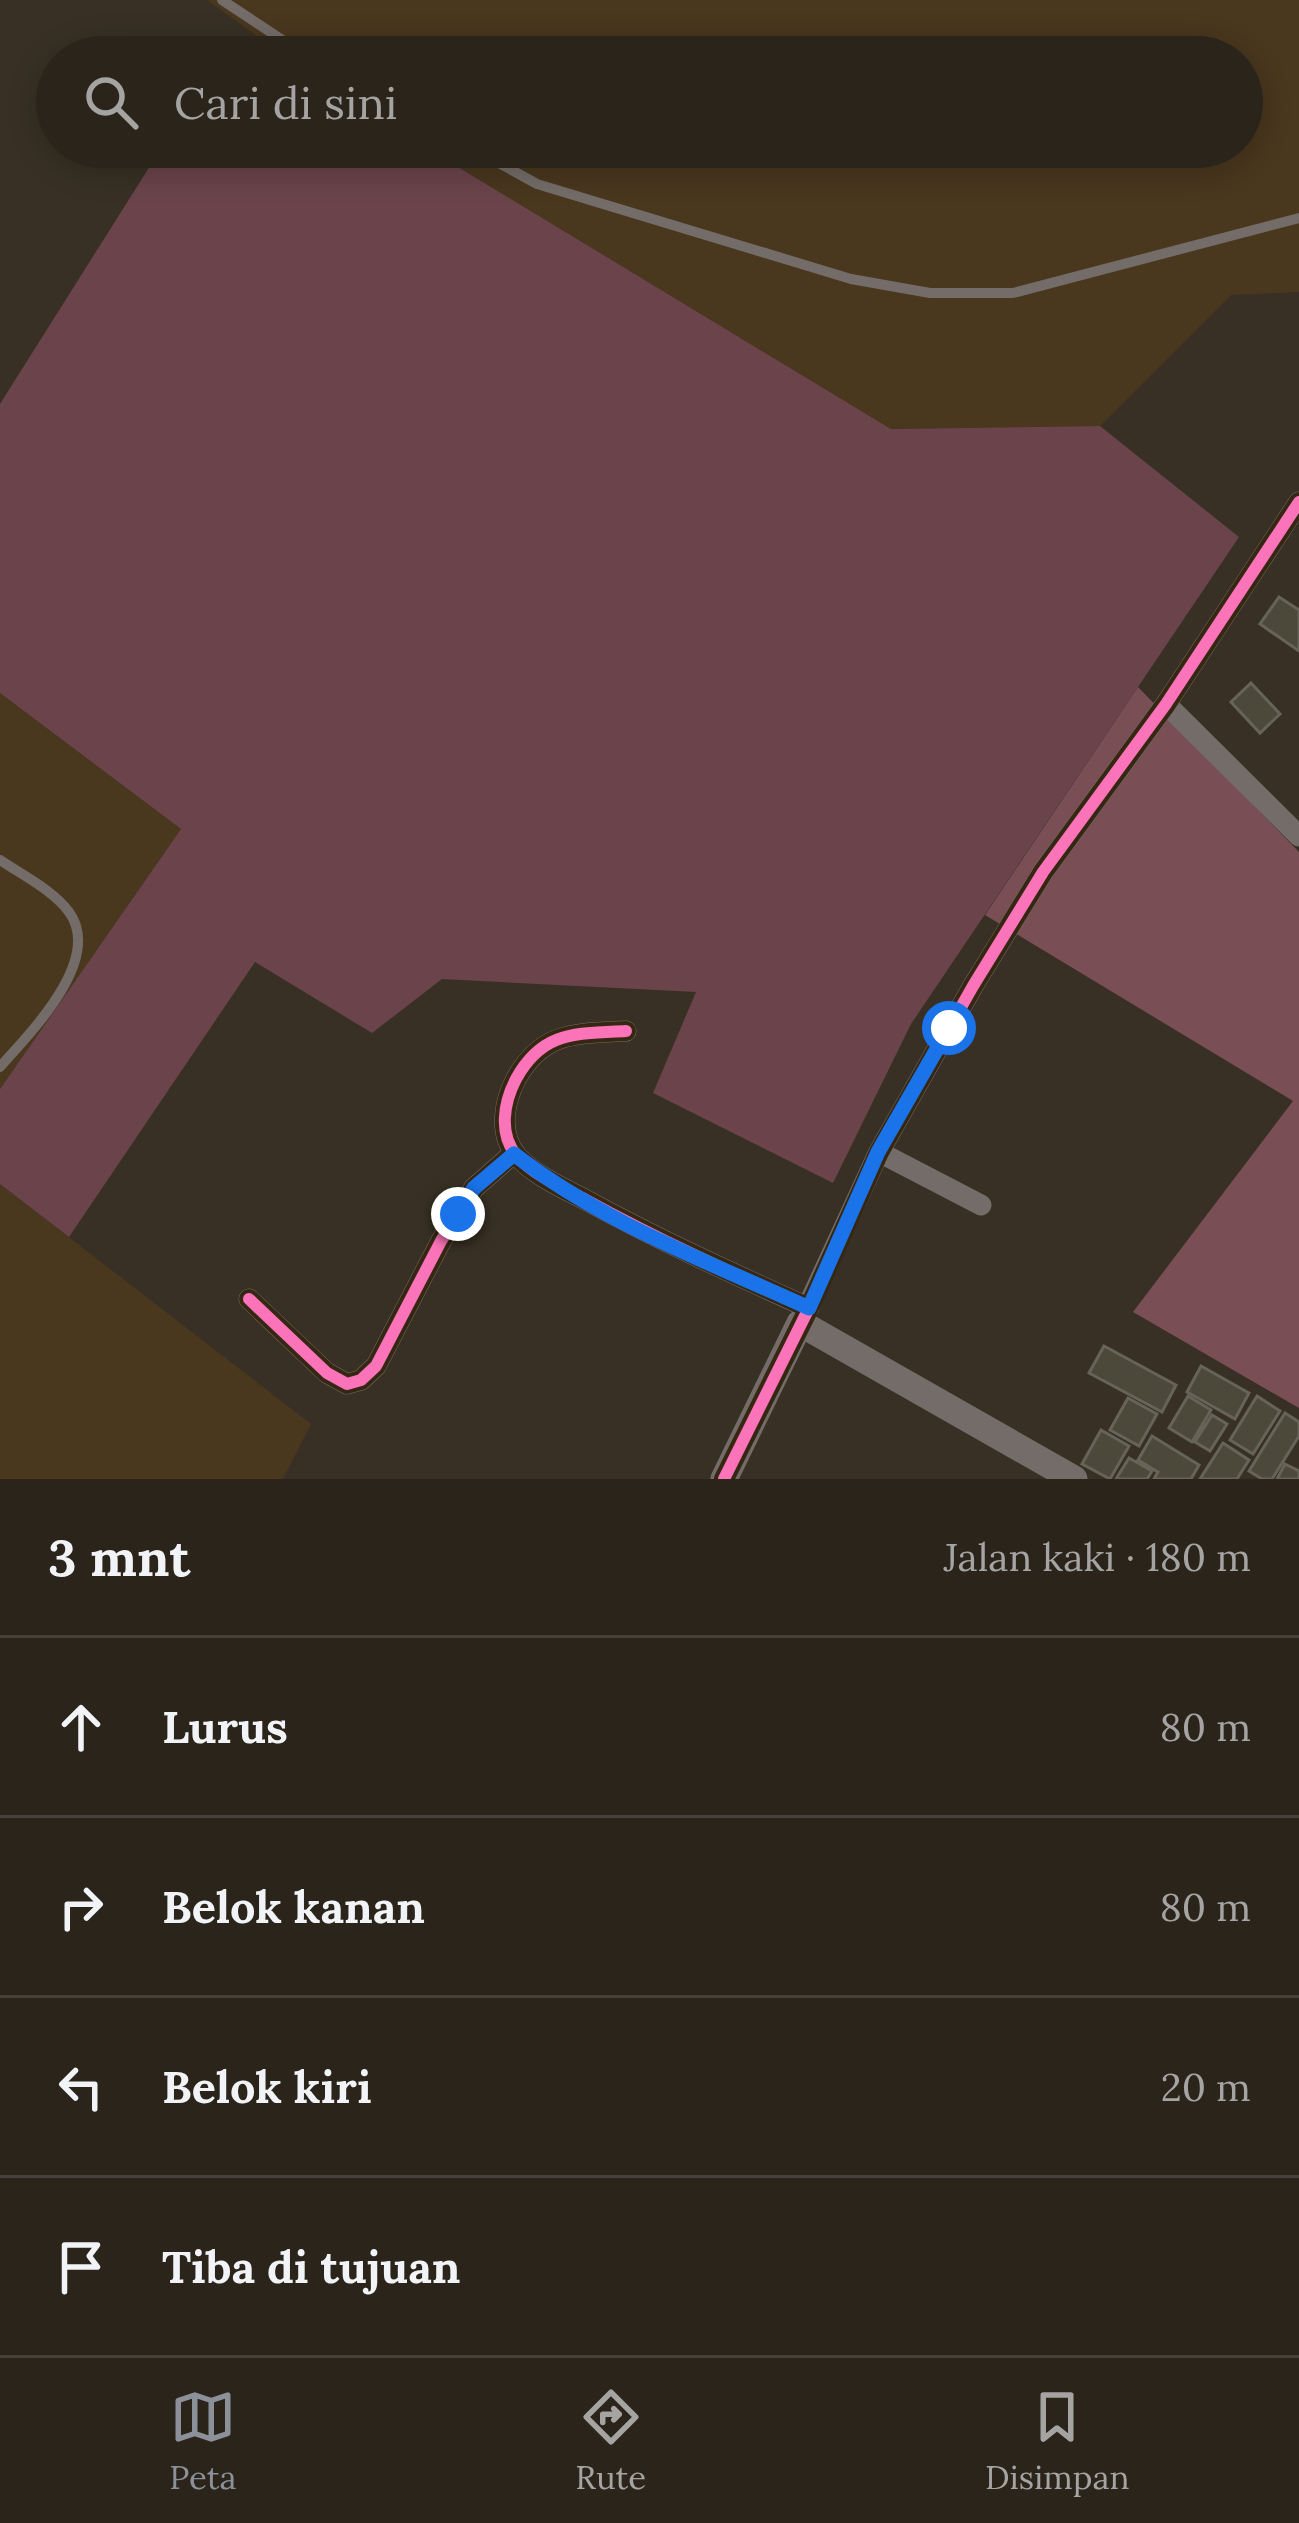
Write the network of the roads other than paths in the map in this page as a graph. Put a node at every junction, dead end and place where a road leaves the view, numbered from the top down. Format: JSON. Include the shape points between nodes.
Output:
{"nodes":[{"id":1,"x":222,"y":0,"type":"edge"},
{"id":2,"x":276,"y":36,"type":"edge"},
{"id":3,"x":508,"y":168,"type":"edge"},
{"id":4,"x":1299,"y":218,"type":"edge"},
{"id":5,"x":1295,"y":516,"type":"edge"},
{"id":6,"x":1166,"y":704,"type":"junction"},
{"id":7,"x":1299,"y":836,"type":"edge"},
{"id":8,"x":0,"y":860,"type":"edge"},
{"id":9,"x":626,"y":1031,"type":"dead end"},
{"id":10,"x":0,"y":1067,"type":"edge"},
{"id":11,"x":878,"y":1152,"type":"junction"},
{"id":12,"x":514,"y":1154,"type":"junction"},
{"id":13,"x":981,"y":1205,"type":"dead end"},
{"id":14,"x":249,"y":1299,"type":"dead end"},
{"id":15,"x":805,"y":1315,"type":"junction"},
{"id":16,"x":724,"y":1479,"type":"edge"},
{"id":17,"x":1074,"y":1479,"type":"edge"}],
"edges":[{"from":1,"to":2,"type":"lane"},
{"from":3,"to":4,"type":"lane","via":[[537,184],[851,279],[929,293],[1013,293]]},
{"from":5,"to":6,"type":"street"},
{"from":6,"to":7,"type":"street"},
{"from":6,"to":11,"type":"street","via":[[1043,872]]},
{"from":8,"to":10,"type":"lane","via":[[70,914],[77,940],[53,1006]]},
{"from":9,"to":12,"type":"street","via":[[562,1035],[524,1065],[503,1117]]},
{"from":11,"to":13,"type":"street"},
{"from":11,"to":15,"type":"street"},
{"from":12,"to":14,"type":"street","via":[[474,1188],[361,1380],[347,1384],[327,1373]]},
{"from":12,"to":15,"type":"street"},
{"from":15,"to":16,"type":"street"},
{"from":15,"to":17,"type":"street"}]}
